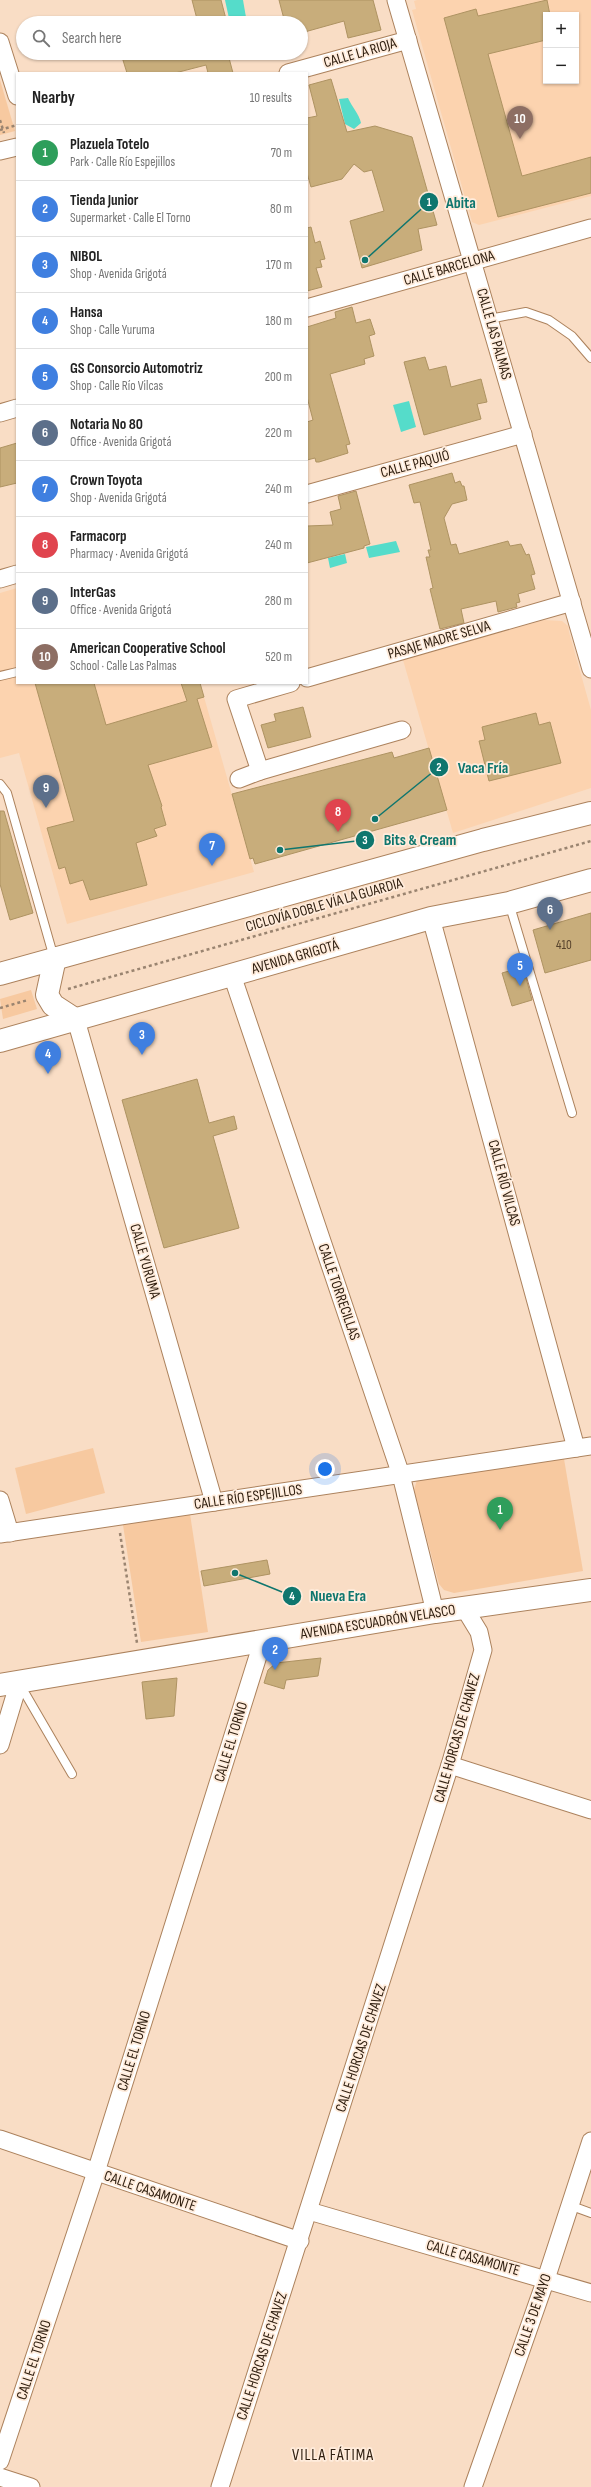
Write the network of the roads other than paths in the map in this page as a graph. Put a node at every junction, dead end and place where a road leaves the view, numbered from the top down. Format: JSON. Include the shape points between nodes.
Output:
{"nodes":[{"id":1,"x":396,"y":0,"type":"edge"},
{"id":2,"x":408,"y":40,"type":"junction"},
{"id":3,"x":0,"y":42,"type":"edge"},
{"id":4,"x":292,"y":72,"type":"edge"},
{"id":5,"x":16,"y":93,"type":"edge"},
{"id":6,"x":16,"y":148,"type":"edge"},
{"id":7,"x":0,"y":151,"type":"edge"},
{"id":8,"x":591,"y":228,"type":"edge"},
{"id":9,"x":472,"y":261,"type":"junction"},
{"id":10,"x":308,"y":308,"type":"edge"},
{"id":11,"x":489,"y":319,"type":"junction"},
{"id":12,"x":591,"y":358,"type":"edge"},
{"id":13,"x":16,"y":408,"type":"edge"},
{"id":14,"x":0,"y":413,"type":"edge"},
{"id":15,"x":523,"y":434,"type":"junction"},
{"id":16,"x":308,"y":494,"type":"edge"},
{"id":17,"x":16,"y":574,"type":"edge"},
{"id":18,"x":0,"y":579,"type":"edge"},
{"id":19,"x":572,"y":602,"type":"junction"},
{"id":20,"x":591,"y":669,"type":"edge"},
{"id":21,"x":16,"y":672,"type":"edge"},
{"id":22,"x":0,"y":676,"type":"edge"},
{"id":23,"x":308,"y":678,"type":"edge"},
{"id":24,"x":288,"y":684,"type":"edge"},
{"id":25,"x":402,"y":730,"type":"dead end"},
{"id":26,"x":260,"y":771,"type":"junction"},
{"id":27,"x":239,"y":779,"type":"dead end"},
{"id":28,"x":0,"y":784,"type":"edge"},
{"id":29,"x":591,"y":813,"type":"edge"},
{"id":30,"x":591,"y":880,"type":"edge"},
{"id":31,"x":509,"y":903,"type":"junction"},
{"id":32,"x":431,"y":918,"type":"junction"},
{"id":33,"x":55,"y":958,"type":"junction"},
{"id":34,"x":0,"y":974,"type":"edge"},
{"id":35,"x":232,"y":976,"type":"junction"},
{"id":36,"x":76,"y":1020,"type":"junction"},
{"id":37,"x":0,"y":1041,"type":"edge"},
{"id":38,"x":572,"y":1113,"type":"dead end"},
{"id":39,"x":584,"y":1447,"type":"edge"},
{"id":40,"x":401,"y":1475,"type":"junction"},
{"id":41,"x":0,"y":1500,"type":"edge"},
{"id":42,"x":214,"y":1502,"type":"junction"},
{"id":43,"x":5,"y":1534,"type":"edge"},
{"id":44,"x":591,"y":1590,"type":"edge"},
{"id":45,"x":465,"y":1609,"type":"junction"},
{"id":46,"x":435,"y":1612,"type":"junction"},
{"id":47,"x":263,"y":1640,"type":"junction"},
{"id":48,"x":9,"y":1684,"type":"edge"},
{"id":49,"x":0,"y":1745,"type":"edge"},
{"id":50,"x":450,"y":1765,"type":"junction"},
{"id":51,"x":72,"y":1774,"type":"dead end"},
{"id":52,"x":591,"y":1810,"type":"edge"},
{"id":53,"x":0,"y":2139,"type":"edge"},
{"id":54,"x":591,"y":2141,"type":"edge"},
{"id":55,"x":96,"y":2172,"type":"junction"},
{"id":56,"x":570,"y":2205,"type":"junction"},
{"id":57,"x":309,"y":2211,"type":"junction"},
{"id":58,"x":591,"y":2213,"type":"edge"},
{"id":59,"x":300,"y":2241,"type":"junction"},
{"id":60,"x":546,"y":2279,"type":"junction"},
{"id":61,"x":591,"y":2293,"type":"edge"},
{"id":62,"x":0,"y":2461,"type":"edge"},
{"id":63,"x":0,"y":2477,"type":"edge"},
{"id":64,"x":31,"y":2487,"type":"edge"},
{"id":65,"x":220,"y":2487,"type":"edge"},
{"id":66,"x":472,"y":2487,"type":"edge"}],
"edges":[{"from":1,"to":2,"type":"street","name":"CALLE LAS PALMAS"},
{"from":2,"to":4,"type":"street","name":"CALLE LA RIOJA"},
{"from":2,"to":9,"type":"street","name":"CALLE LAS PALMAS"},
{"from":3,"to":5,"type":"street"},
{"from":6,"to":7,"type":"street"},
{"from":8,"to":9,"type":"street","name":"CALLE BARCELONA"},
{"from":9,"to":10,"type":"street","name":"CALLE BARCELONA"},
{"from":9,"to":11,"type":"street","name":"CALLE LAS PALMAS"},
{"from":11,"to":12,"type":"lane","via":[[526,312],[549,320],[572,336]]},
{"from":11,"to":15,"type":"street","name":"CALLE LAS PALMAS"},
{"from":13,"to":14,"type":"street"},
{"from":15,"to":16,"type":"street","name":"CALLE PAQUIÓ"},
{"from":15,"to":19,"type":"street","name":"CALLE LAS PALMAS"},
{"from":17,"to":18,"type":"street"},
{"from":19,"to":20,"type":"street","name":"CALLE LAS PALMAS"},
{"from":19,"to":23,"type":"street","name":"PASAJE MADRE SELVA"},
{"from":21,"to":22,"type":"lane"},
{"from":24,"to":26,"type":"street","via":[[236,699]]},
{"from":25,"to":26,"type":"street"},
{"from":26,"to":27,"type":"street"},
{"from":28,"to":33,"type":"lane","via":[[7,793]]},
{"from":29,"to":33,"type":"main road","via":[[483,840],[187,924]]},
{"from":30,"to":31,"type":"main road","name":"AVENIDA GRIGOTÁ"},
{"from":31,"to":32,"type":"main road","name":"AVENIDA GRIGOTÁ"},
{"from":31,"to":38,"type":"lane"},
{"from":32,"to":35,"type":"main road","name":"AVENIDA GRIGOTÁ"},
{"from":32,"to":39,"type":"street","name":"CALLE RÍO VILCAS"},
{"from":33,"to":34,"type":"main road"},
{"from":33,"to":36,"type":"main road","via":[[47,995],[53,1005]]},
{"from":35,"to":36,"type":"main road","name":"AVENIDA GRIGOTÁ"},
{"from":35,"to":40,"type":"street","name":"CALLE TORRECILLAS"},
{"from":36,"to":37,"type":"main road","name":"AVENIDA GRIGOTÁ"},
{"from":36,"to":42,"type":"street","name":"CALLE YURUMA"},
{"from":39,"to":40,"type":"street","name":"CALLE RÍO ESPEJILLOS"},
{"from":40,"to":42,"type":"street","name":"CALLE RÍO ESPEJILLOS"},
{"from":40,"to":46,"type":"street","name":"CALLE TORRECILLAS"},
{"from":41,"to":43,"type":"street"},
{"from":42,"to":43,"type":"street","name":"CALLE RÍO ESPEJILLOS"},
{"from":44,"to":45,"type":"main road","name":"AVENIDA ESCUADRÓN VELASCO"},
{"from":45,"to":46,"type":"main road","name":"AVENIDA ESCUADRÓN VELASCO"},
{"from":45,"to":50,"type":"street","name":"CALLE HORCAS DE CHAVEZ","via":[[479,1632],[483,1650]]},
{"from":46,"to":47,"type":"main road","name":"AVENIDA ESCUADRÓN VELASCO"},
{"from":47,"to":48,"type":"main road","name":"AVENIDA ESCUADRÓN VELASCO"},
{"from":47,"to":55,"type":"street","name":"CALLE EL TORNO"},
{"from":48,"to":49,"type":"street"},
{"from":48,"to":51,"type":"lane"},
{"from":50,"to":52,"type":"street"},
{"from":50,"to":57,"type":"street","name":"CALLE HORCAS DE CHAVEZ"},
{"from":53,"to":55,"type":"street","name":"CALLE CASAMONTE"},
{"from":54,"to":56,"type":"street","name":"CALLE 3 DE MAYO"},
{"from":55,"to":59,"type":"street","name":"CALLE CASAMONTE"},
{"from":55,"to":62,"type":"street","name":"CALLE EL TORNO"},
{"from":56,"to":58,"type":"lane"},
{"from":56,"to":60,"type":"street","name":"CALLE 3 DE MAYO"},
{"from":57,"to":59,"type":"street","name":"CALLE HORCAS DE CHAVEZ"},
{"from":57,"to":60,"type":"street","name":"CALLE CASAMONTE"},
{"from":59,"to":65,"type":"street","name":"CALLE HORCAS DE CHAVEZ"},
{"from":60,"to":61,"type":"street","name":"CALLE CASAMONTE"},
{"from":60,"to":66,"type":"street","name":"CALLE 3 DE MAYO"},
{"from":63,"to":64,"type":"street"}]}
